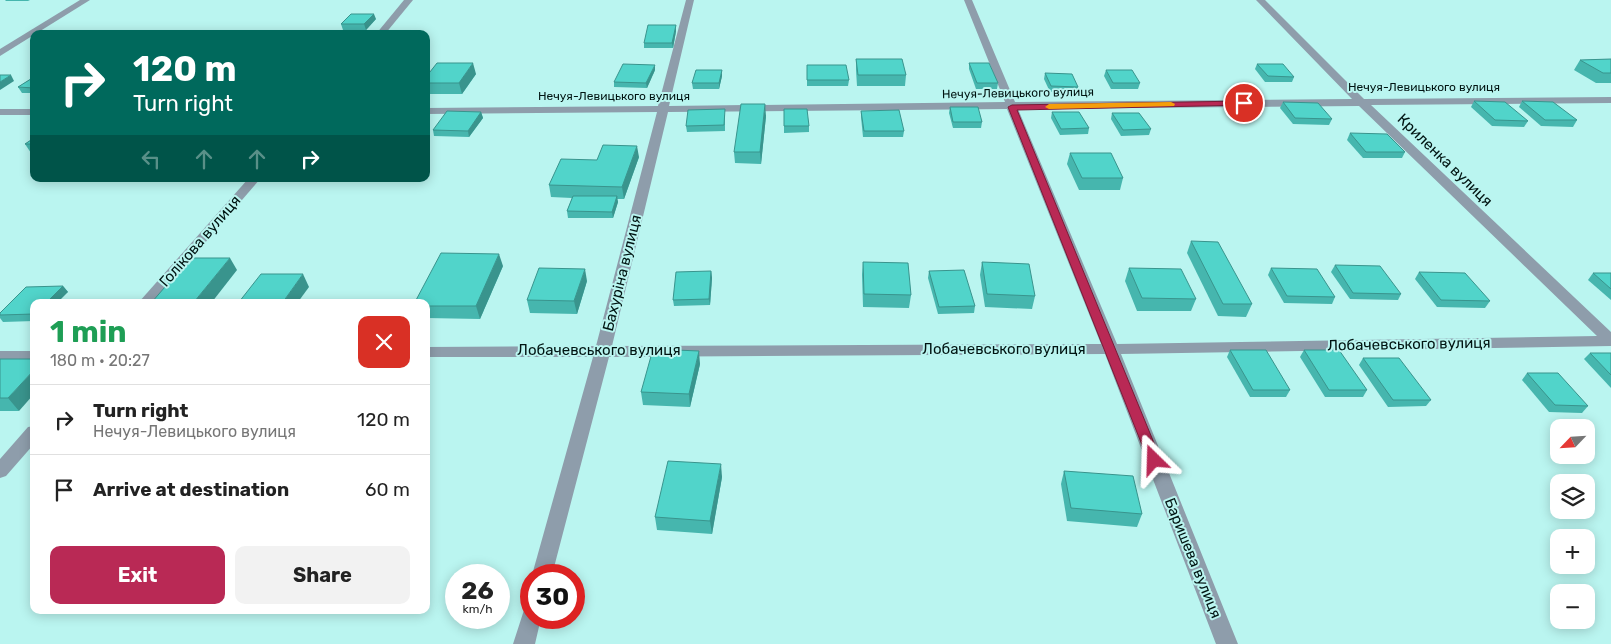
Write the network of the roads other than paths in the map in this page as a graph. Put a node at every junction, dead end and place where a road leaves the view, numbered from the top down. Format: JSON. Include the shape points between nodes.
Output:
{"nodes":[{"id":1,"x":86,"y":0,"type":"edge"},
{"id":2,"x":409,"y":0,"type":"edge"},
{"id":3,"x":690,"y":0,"type":"edge"},
{"id":4,"x":968,"y":0,"type":"edge"},
{"id":5,"x":1260,"y":0,"type":"edge"},
{"id":6,"x":37,"y":30,"type":"edge"},
{"id":7,"x":383,"y":30,"type":"edge"},
{"id":8,"x":30,"y":35,"type":"edge"},
{"id":9,"x":0,"y":53,"type":"edge"},
{"id":10,"x":1611,"y":100,"type":"edge"},
{"id":11,"x":1360,"y":101,"type":"junction"},
{"id":12,"x":1012,"y":107,"type":"junction"},
{"id":13,"x":662,"y":110,"type":"junction"},
{"id":14,"x":430,"y":111,"type":"edge"},
{"id":15,"x":0,"y":112,"type":"edge"},
{"id":16,"x":30,"y":112,"type":"edge"},
{"id":17,"x":251,"y":182,"type":"edge"},
{"id":18,"x":149,"y":299,"type":"edge"},
{"id":19,"x":1611,"y":341,"type":"edge"},
{"id":20,"x":1111,"y":349,"type":"junction"},
{"id":21,"x":603,"y":350,"type":"junction"},
{"id":22,"x":430,"y":352,"type":"edge"},
{"id":23,"x":0,"y":356,"type":"edge"},
{"id":24,"x":30,"y":356,"type":"edge"},
{"id":25,"x":30,"y":437,"type":"edge"},
{"id":26,"x":0,"y":471,"type":"edge"},
{"id":27,"x":545,"y":564,"type":"edge"},
{"id":28,"x":528,"y":629,"type":"edge"},
{"id":29,"x":524,"y":644,"type":"edge"},
{"id":30,"x":1227,"y":644,"type":"edge"}],
"edges":[{"from":1,"to":6,"type":"street"},
{"from":2,"to":7,"type":"street"},
{"from":3,"to":13,"type":"street","name":"Бахуріна вулиця"},
{"from":4,"to":12,"type":"street","name":"Баришева вулиця"},
{"from":5,"to":11,"type":"street","name":"Криленка вулиця"},
{"from":8,"to":9,"type":"street"},
{"from":10,"to":11,"type":"street","name":"Нечуя-Левицького вулиця"},
{"from":11,"to":12,"type":"street","name":"Нечуя-Левицького вулиця"},
{"from":11,"to":19,"type":"street","name":"Криленка вулиця"},
{"from":12,"to":13,"type":"street","name":"Нечуя-Левицького вулиця"},
{"from":12,"to":20,"type":"street","name":"Баришева вулиця"},
{"from":13,"to":14,"type":"street","name":"Нечуя-Левицького вулиця"},
{"from":13,"to":21,"type":"street","name":"Бахуріна вулиця"},
{"from":15,"to":16,"type":"street"},
{"from":17,"to":18,"type":"street","name":"Голікова вулиця"},
{"from":19,"to":20,"type":"street","name":"Лобачевського вулиця"},
{"from":20,"to":21,"type":"street","name":"Лобачевського вулиця"},
{"from":20,"to":30,"type":"street","name":"Баришева вулиця"},
{"from":21,"to":22,"type":"street","name":"Лобачевського вулиця"},
{"from":21,"to":27,"type":"street","name":"Бахуріна вулиця"},
{"from":23,"to":24,"type":"street"},
{"from":25,"to":26,"type":"street"},
{"from":28,"to":29,"type":"street"}]}
